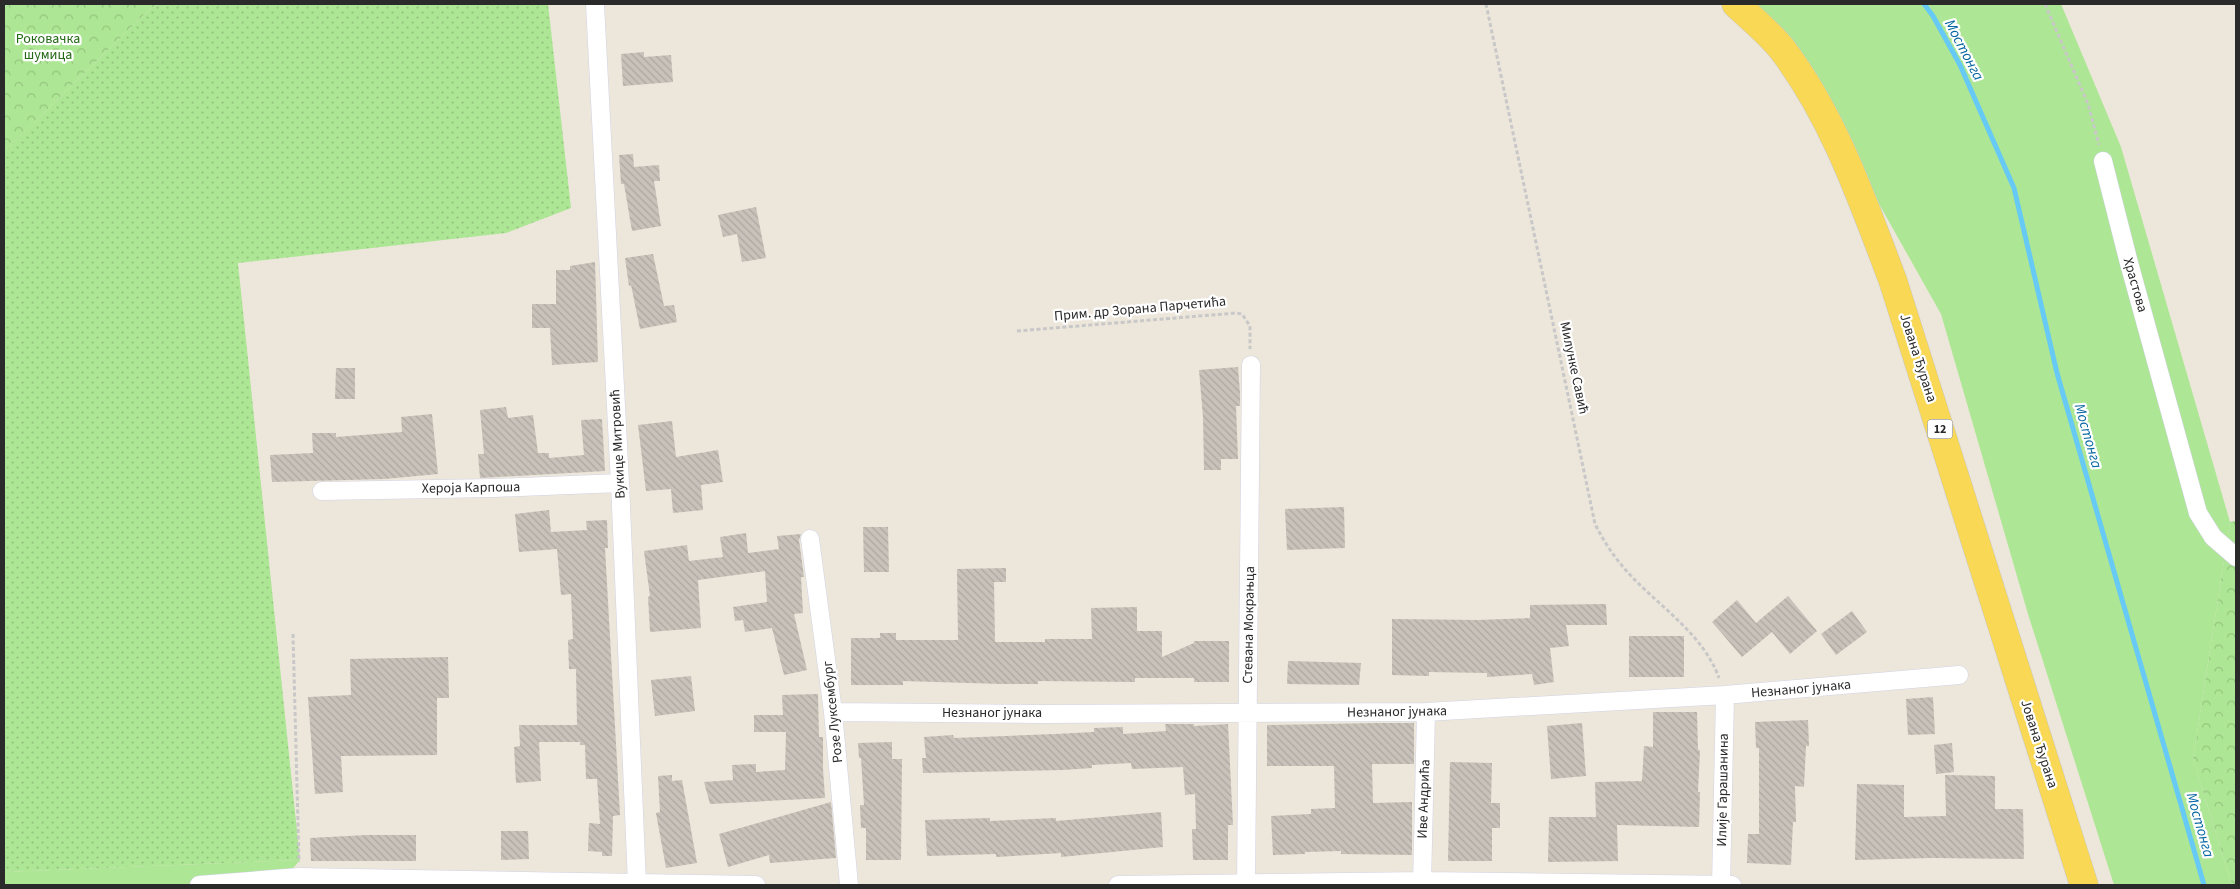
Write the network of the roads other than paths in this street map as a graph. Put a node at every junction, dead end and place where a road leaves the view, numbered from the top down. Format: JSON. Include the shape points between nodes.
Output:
{"nodes":[{"id":1,"x":595,"y":4,"type":"edge"},
{"id":2,"x":1736,"y":4,"type":"edge"},
{"id":3,"x":2103,"y":161,"type":"road end"},
{"id":4,"x":1251,"y":365,"type":"road end"},
{"id":5,"x":620,"y":483,"type":"junction"},
{"id":6,"x":322,"y":491,"type":"dead end"},
{"id":7,"x":810,"y":539,"type":"dead end"},
{"id":8,"x":2236,"y":557,"type":"edge"},
{"id":9,"x":1959,"y":675,"type":"dead end"},
{"id":10,"x":1726,"y":695,"type":"junction"},
{"id":11,"x":834,"y":712,"type":"junction"},
{"id":12,"x":1248,"y":712,"type":"junction"},
{"id":13,"x":1426,"y":712,"type":"junction"},
{"id":14,"x":281,"y":882,"type":"edge"},
{"id":15,"x":481,"y":883,"type":"edge"},
{"id":16,"x":1422,"y":883,"type":"edge"},
{"id":17,"x":637,"y":884,"type":"edge"},
{"id":18,"x":1246,"y":884,"type":"edge"},
{"id":19,"x":199,"y":885,"type":"edge"},
{"id":20,"x":679,"y":885,"type":"edge"},
{"id":21,"x":756,"y":885,"type":"edge"},
{"id":22,"x":849,"y":885,"type":"edge"},
{"id":23,"x":1118,"y":885,"type":"edge"},
{"id":24,"x":1721,"y":885,"type":"edge"},
{"id":25,"x":1732,"y":885,"type":"edge"},
{"id":26,"x":2084,"y":885,"type":"edge"}],
"edges":[{"from":1,"to":5,"type":"street","name":"Вукице Митровић"},
{"from":2,"to":26,"type":"main road","name":"Јована Ђурана","number":"12","via":[[1781,48],[1815,100],[1866,208],[1893,281]]},
{"from":3,"to":8,"type":"street","name":"Храстова","via":[[2198,513],[2212,537]]},
{"from":4,"to":12,"type":"street","name":"Стевана Мокрањца"},
{"from":5,"to":6,"type":"street","name":"Хероја Карпоша"},
{"from":5,"to":17,"type":"street","name":"Вукице Митровић"},
{"from":7,"to":11,"type":"street","name":"Розе Луксембург"},
{"from":9,"to":10,"type":"street","name":"Незнаног јунака"},
{"from":10,"to":13,"type":"street","name":"Незнаног јунака"},
{"from":10,"to":24,"type":"street","name":"Илије Гарашанина"},
{"from":11,"to":12,"type":"street","name":"Незнаног јунака"},
{"from":11,"to":22,"type":"street","name":"Розе Луксембург"},
{"from":12,"to":13,"type":"street","name":"Незнаног јунака"},
{"from":12,"to":18,"type":"street","name":"Стевана Мокрањца"},
{"from":13,"to":16,"type":"street","name":"Иве Андрића"},
{"from":14,"to":15,"type":"street","via":[[299,877]]},
{"from":14,"to":19,"type":"street"},
{"from":15,"to":17,"type":"street"},
{"from":16,"to":18,"type":"street"},
{"from":16,"to":24,"type":"street"},
{"from":17,"to":20,"type":"street"},
{"from":18,"to":23,"type":"street"},
{"from":20,"to":21,"type":"street"},
{"from":24,"to":25,"type":"street"}]}
